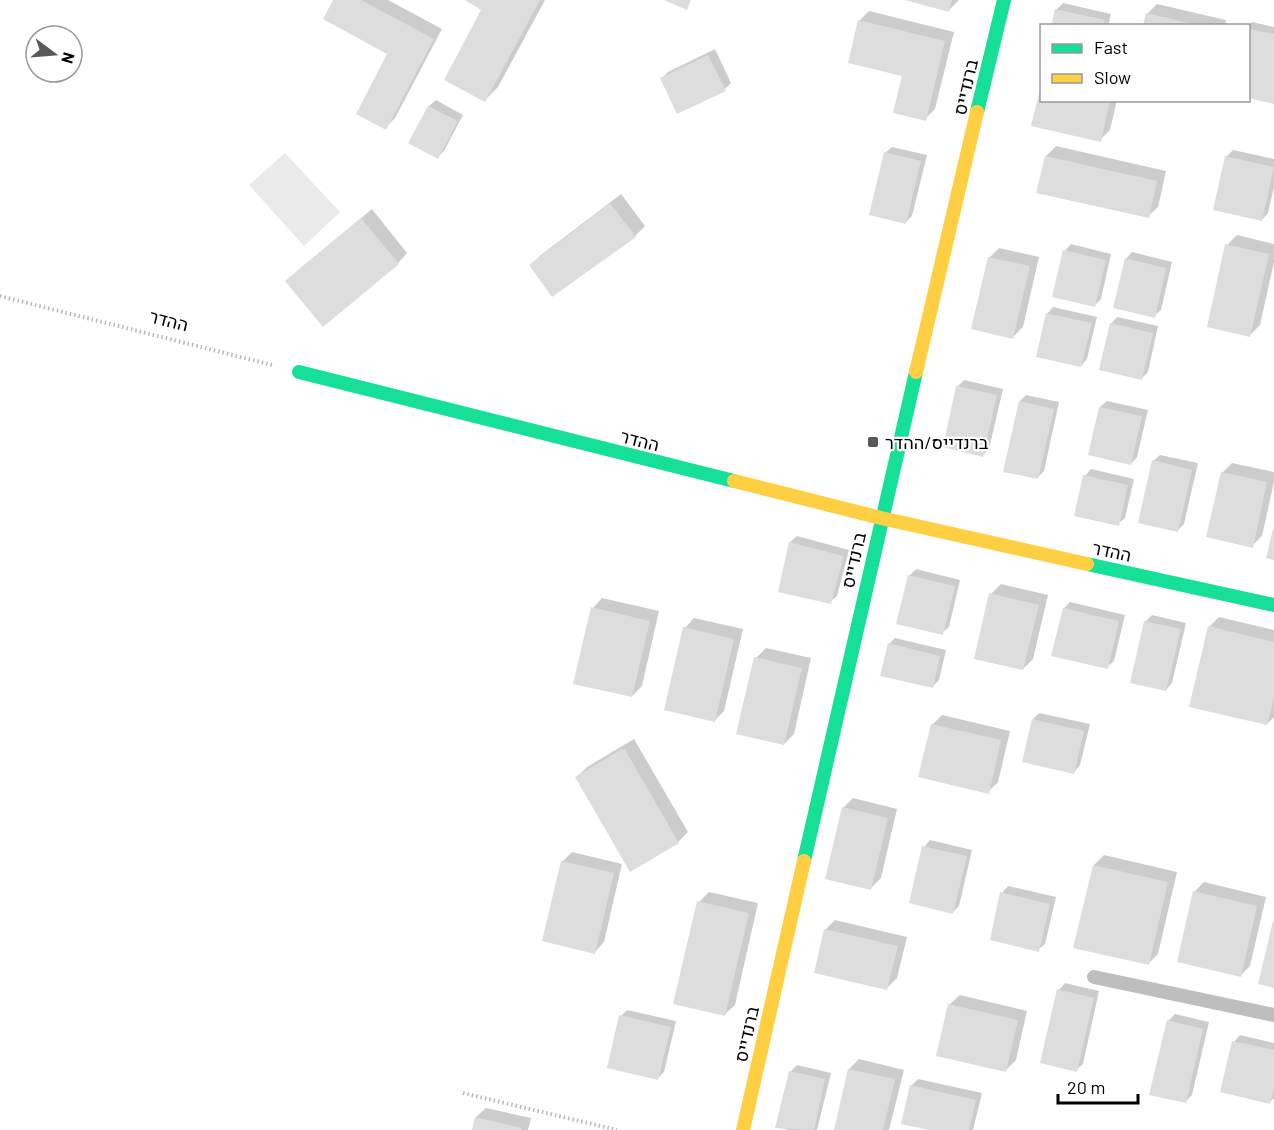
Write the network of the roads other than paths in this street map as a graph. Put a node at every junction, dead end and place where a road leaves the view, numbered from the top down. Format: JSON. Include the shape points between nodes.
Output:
{"nodes":[{"id":1,"x":1004,"y":0,"type":"edge"},
{"id":2,"x":298,"y":372,"type":"road end"},
{"id":3,"x":881,"y":518,"type":"junction"},
{"id":4,"x":1274,"y":605,"type":"edge"},
{"id":5,"x":1094,"y":977,"type":"dead end"},
{"id":6,"x":1274,"y":1015,"type":"edge"},
{"id":7,"x":743,"y":1130,"type":"edge"}],
"edges":[{"from":1,"to":3,"type":"street","name":"ברנדייס"},
{"from":2,"to":3,"type":"street","name":"ההדר"},
{"from":3,"to":4,"type":"street","name":"ההדר"},
{"from":3,"to":7,"type":"street","name":"ברנדייס"},
{"from":5,"to":6,"type":"lane"}]}
